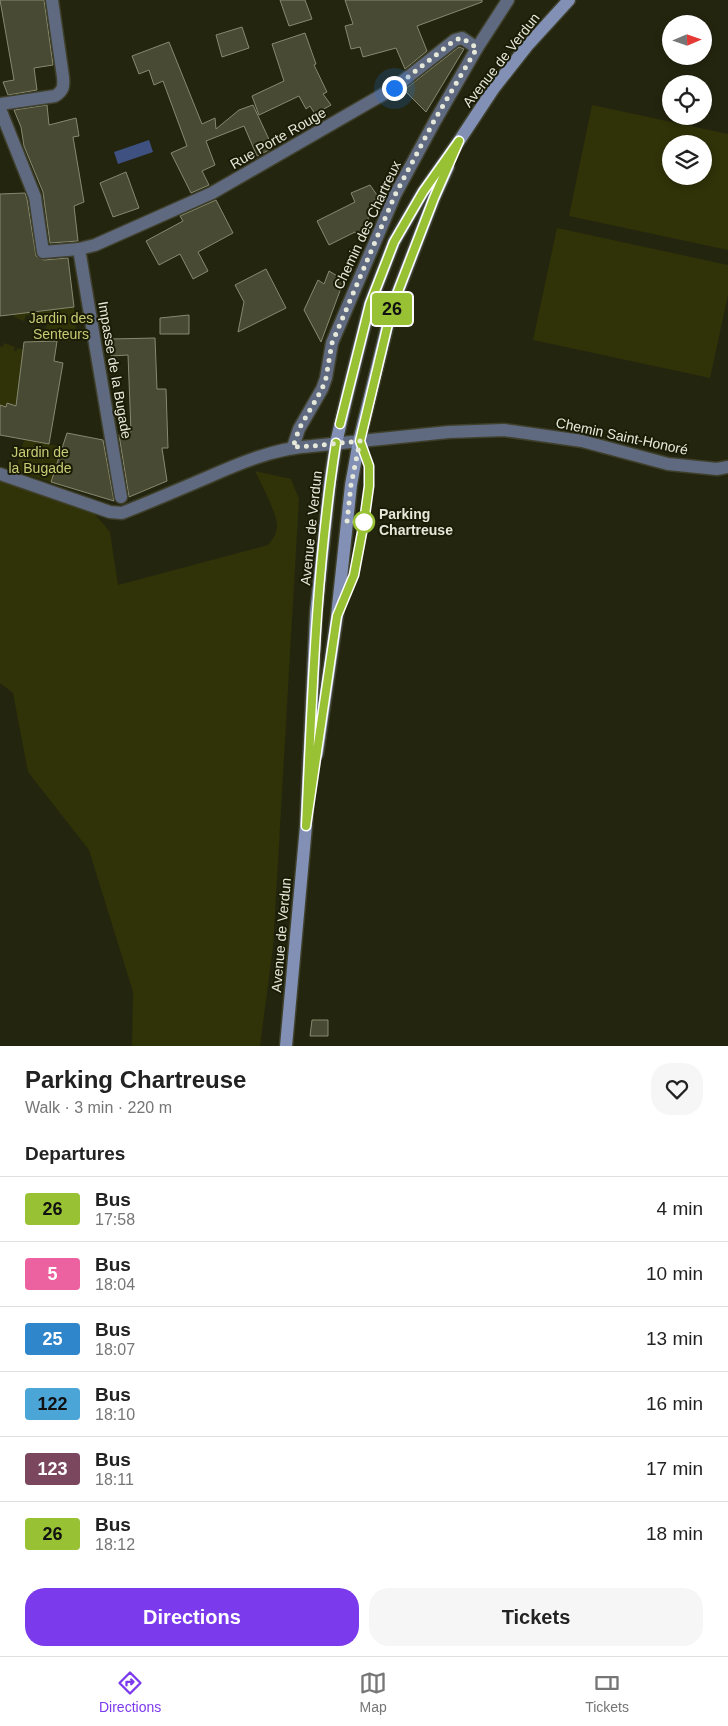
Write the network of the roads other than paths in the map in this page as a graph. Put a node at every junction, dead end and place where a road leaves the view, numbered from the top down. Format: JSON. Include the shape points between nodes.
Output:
{"nodes":[{"id":1,"x":52,"y":0,"type":"edge"},
{"id":2,"x":508,"y":0,"type":"edge"},
{"id":3,"x":569,"y":0,"type":"edge"},
{"id":4,"x":477,"y":48,"type":"junction"},
{"id":5,"x":0,"y":104,"type":"edge"},
{"id":6,"x":0,"y":109,"type":"edge"},
{"id":7,"x":459,"y":141,"type":"junction"},
{"id":8,"x":79,"y":249,"type":"junction"},
{"id":9,"x":360,"y":441,"type":"junction"},
{"id":10,"x":336,"y":443,"type":"junction"},
{"id":11,"x":293,"y":447,"type":"junction"},
{"id":12,"x":728,"y":467,"type":"edge"},
{"id":13,"x":0,"y":474,"type":"edge"},
{"id":14,"x":122,"y":497,"type":"dead end"},
{"id":15,"x":306,"y":826,"type":"junction"},
{"id":16,"x":286,"y":1046,"type":"edge"}],
"edges":[{"from":1,"to":5,"type":"street","via":[[64,86],[61,92],[55,96]]},
{"from":2,"to":4,"type":"street","name":"Chemin des Chartreux"},
{"from":3,"to":7,"type":"main road","name":"Avenue de Verdun","via":[[494,88]]},
{"from":4,"to":8,"type":"street","name":"Rue Porte Rouge","via":[[462,38],[455,40],[394,88],[212,193],[95,245]]},
{"from":4,"to":11,"type":"street","name":"Chemin des Chartreux","via":[[395,195],[332,343],[322,389],[299,429]]},
{"from":6,"to":8,"type":"street","name":"Rue Porte Rouge","via":[[35,198],[43,252]]},
{"from":7,"to":9,"type":"main road","name":"Avenue de Verdun","via":[[392,307]]},
{"from":7,"to":10,"type":"main road","name":"Avenue de Verdun","via":[[423,192],[394,242],[370,304]]},
{"from":8,"to":14,"type":"street","name":"Impasse de la Bugade"},
{"from":9,"to":10,"type":"street"},
{"from":9,"to":12,"type":"street","name":"Chemin Saint-Honoré","via":[[504,430],[582,441],[668,464],[717,469]]},
{"from":9,"to":15,"type":"main road","name":"Avenue de Verdun","via":[[351,485],[337,616]]},
{"from":10,"to":11,"type":"street"},
{"from":10,"to":15,"type":"main road","name":"Avenue de Verdun","via":[[316,613]]},
{"from":11,"to":13,"type":"street","via":[[236,465],[122,513]]},
{"from":15,"to":16,"type":"main road","name":"Avenue de Verdun"}]}
